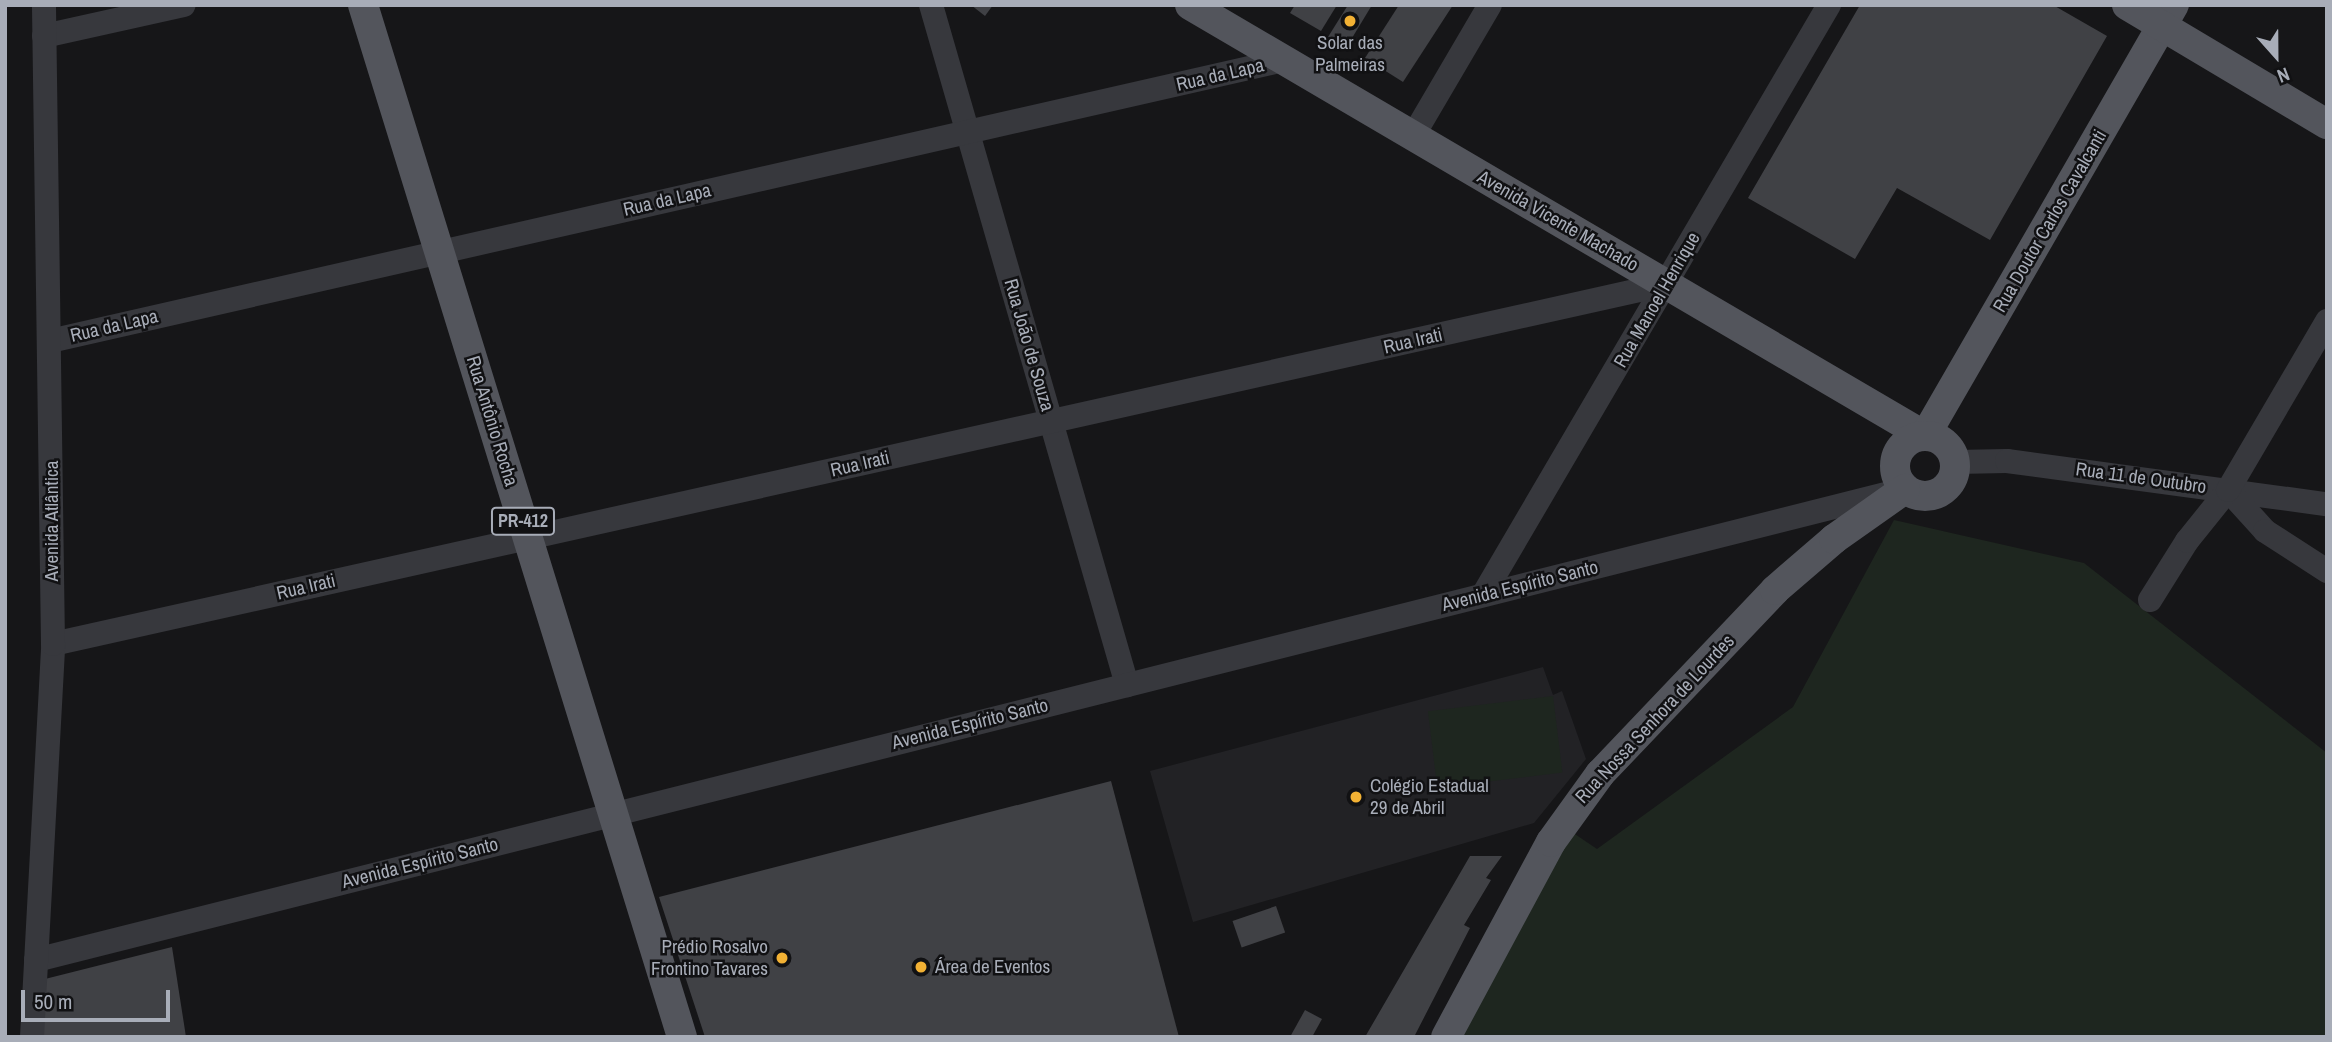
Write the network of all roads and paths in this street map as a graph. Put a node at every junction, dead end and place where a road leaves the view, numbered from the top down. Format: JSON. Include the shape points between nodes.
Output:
{"nodes":[{"id":1,"x":44,"y":5,"type":"edge"},
{"id":2,"x":184,"y":5,"type":"edge"},
{"id":3,"x":363,"y":5,"type":"edge"},
{"id":4,"x":931,"y":5,"type":"edge"},
{"id":5,"x":1190,"y":5,"type":"edge"},
{"id":6,"x":1490,"y":5,"type":"edge"},
{"id":7,"x":1829,"y":5,"type":"edge"},
{"id":8,"x":2127,"y":5,"type":"edge"},
{"id":9,"x":118,"y":13,"type":"edge"},
{"id":10,"x":2168,"y":16,"type":"edge"},
{"id":11,"x":44,"y":36,"type":"junction"},
{"id":12,"x":1284,"y":60,"type":"junction"},
{"id":13,"x":2327,"y":124,"type":"edge"},
{"id":14,"x":967,"y":132,"type":"junction"},
{"id":15,"x":1413,"y":136,"type":"junction"},
{"id":16,"x":439,"y":252,"type":"junction"},
{"id":17,"x":1666,"y":284,"type":"junction"},
{"id":18,"x":2327,"y":321,"type":"edge"},
{"id":19,"x":50,"y":341,"type":"junction"},
{"id":20,"x":1051,"y":421,"type":"junction"},
{"id":21,"x":1925,"y":436,"type":"junction"},
{"id":22,"x":1956,"y":462,"type":"junction"},
{"id":23,"x":1905,"y":489,"type":"junction"},
{"id":24,"x":2228,"y":490,"type":"junction"},
{"id":25,"x":2327,"y":504,"type":"edge"},
{"id":26,"x":528,"y":538,"type":"junction"},
{"id":27,"x":2327,"y":571,"type":"edge"},
{"id":28,"x":1483,"y":595,"type":"junction"},
{"id":29,"x":2150,"y":600,"type":"dead end"},
{"id":30,"x":53,"y":644,"type":"junction"},
{"id":31,"x":1127,"y":685,"type":"junction"},
{"id":32,"x":613,"y":814,"type":"junction"},
{"id":33,"x":36,"y":960,"type":"junction"},
{"id":34,"x":32,"y":1037,"type":"edge"},
{"id":35,"x":682,"y":1037,"type":"edge"},
{"id":36,"x":1446,"y":1037,"type":"edge"}],
"edges":[{"from":1,"to":11,"type":"street","name":"Avenida Atlântica"},
{"from":2,"to":9,"type":"street"},
{"from":3,"to":16,"type":"main road","name":"Rua Antônio Rocha","number":"PR-412"},
{"from":4,"to":14,"type":"street","name":"Rua João de Souza"},
{"from":5,"to":12,"type":"main road","name":"Avenida Vicente Machado"},
{"from":6,"to":15,"type":"street"},
{"from":7,"to":17,"type":"street","name":"Rua Manoel Henrique"},
{"from":8,"to":10,"type":"main road"},
{"from":9,"to":11,"type":"street"},
{"from":10,"to":13,"type":"main road"},
{"from":10,"to":21,"type":"main road","name":"Rua Doutor Carlos Cavalcanti"},
{"from":11,"to":19,"type":"street","name":"Avenida Atlântica"},
{"from":12,"to":14,"type":"street","name":"Rua da Lapa"},
{"from":12,"to":15,"type":"main road","name":"Avenida Vicente Machado"},
{"from":14,"to":16,"type":"street","name":"Rua da Lapa"},
{"from":14,"to":20,"type":"street","name":"Rua João de Souza"},
{"from":15,"to":17,"type":"main road","name":"Avenida Vicente Machado"},
{"from":16,"to":19,"type":"street","name":"Rua da Lapa"},
{"from":16,"to":26,"type":"main road","name":"Rua Antônio Rocha","number":"PR-412"},
{"from":17,"to":20,"type":"street","name":"Rua Irati"},
{"from":17,"to":21,"type":"main road","name":"Avenida Vicente Machado"},
{"from":17,"to":28,"type":"street","name":"Rua Manoel Henrique"},
{"from":18,"to":24,"type":"street"},
{"from":19,"to":30,"type":"street","name":"Avenida Atlântica"},
{"from":20,"to":26,"type":"street","name":"Rua Irati"},
{"from":20,"to":31,"type":"street","name":"Rua João de Souza"},
{"from":21,"to":22,"type":"main road","via":[[1948,446]]},
{"from":21,"to":23,"type":"main road","via":[[1906,443],[1895,460]]},
{"from":22,"to":23,"type":"main road","via":[[1953,480],[1940,493],[1921,496]]},
{"from":22,"to":24,"type":"street","name":"Rua 11 de Outubro","via":[[2007,461]]},
{"from":23,"to":28,"type":"street","name":"Avenida Espírito Santo"},
{"from":23,"to":36,"type":"main road","name":"Rua Nossa Senhora de Lourdes","via":[[1834,539],[1775,590],[1600,774],[1551,842]]},
{"from":24,"to":25,"type":"street","name":"Rua 11 de Outubro"},
{"from":24,"to":27,"type":"street","via":[[2265,531]]},
{"from":24,"to":29,"type":"street","via":[[2187,541]]},
{"from":26,"to":30,"type":"street","name":"Rua Irati"},
{"from":26,"to":32,"type":"main road","name":"Rua Antônio Rocha","number":"PR-412"},
{"from":28,"to":31,"type":"street","name":"Avenida Espírito Santo"},
{"from":30,"to":33,"type":"street","name":"Avenida Atlântica"},
{"from":31,"to":32,"type":"street","name":"Avenida Espírito Santo"},
{"from":32,"to":33,"type":"street","name":"Avenida Espírito Santo"},
{"from":32,"to":35,"type":"main road","name":"Rua Antônio Rocha","number":"PR-412"},
{"from":33,"to":34,"type":"street","name":"Avenida Atlântica"}]}
